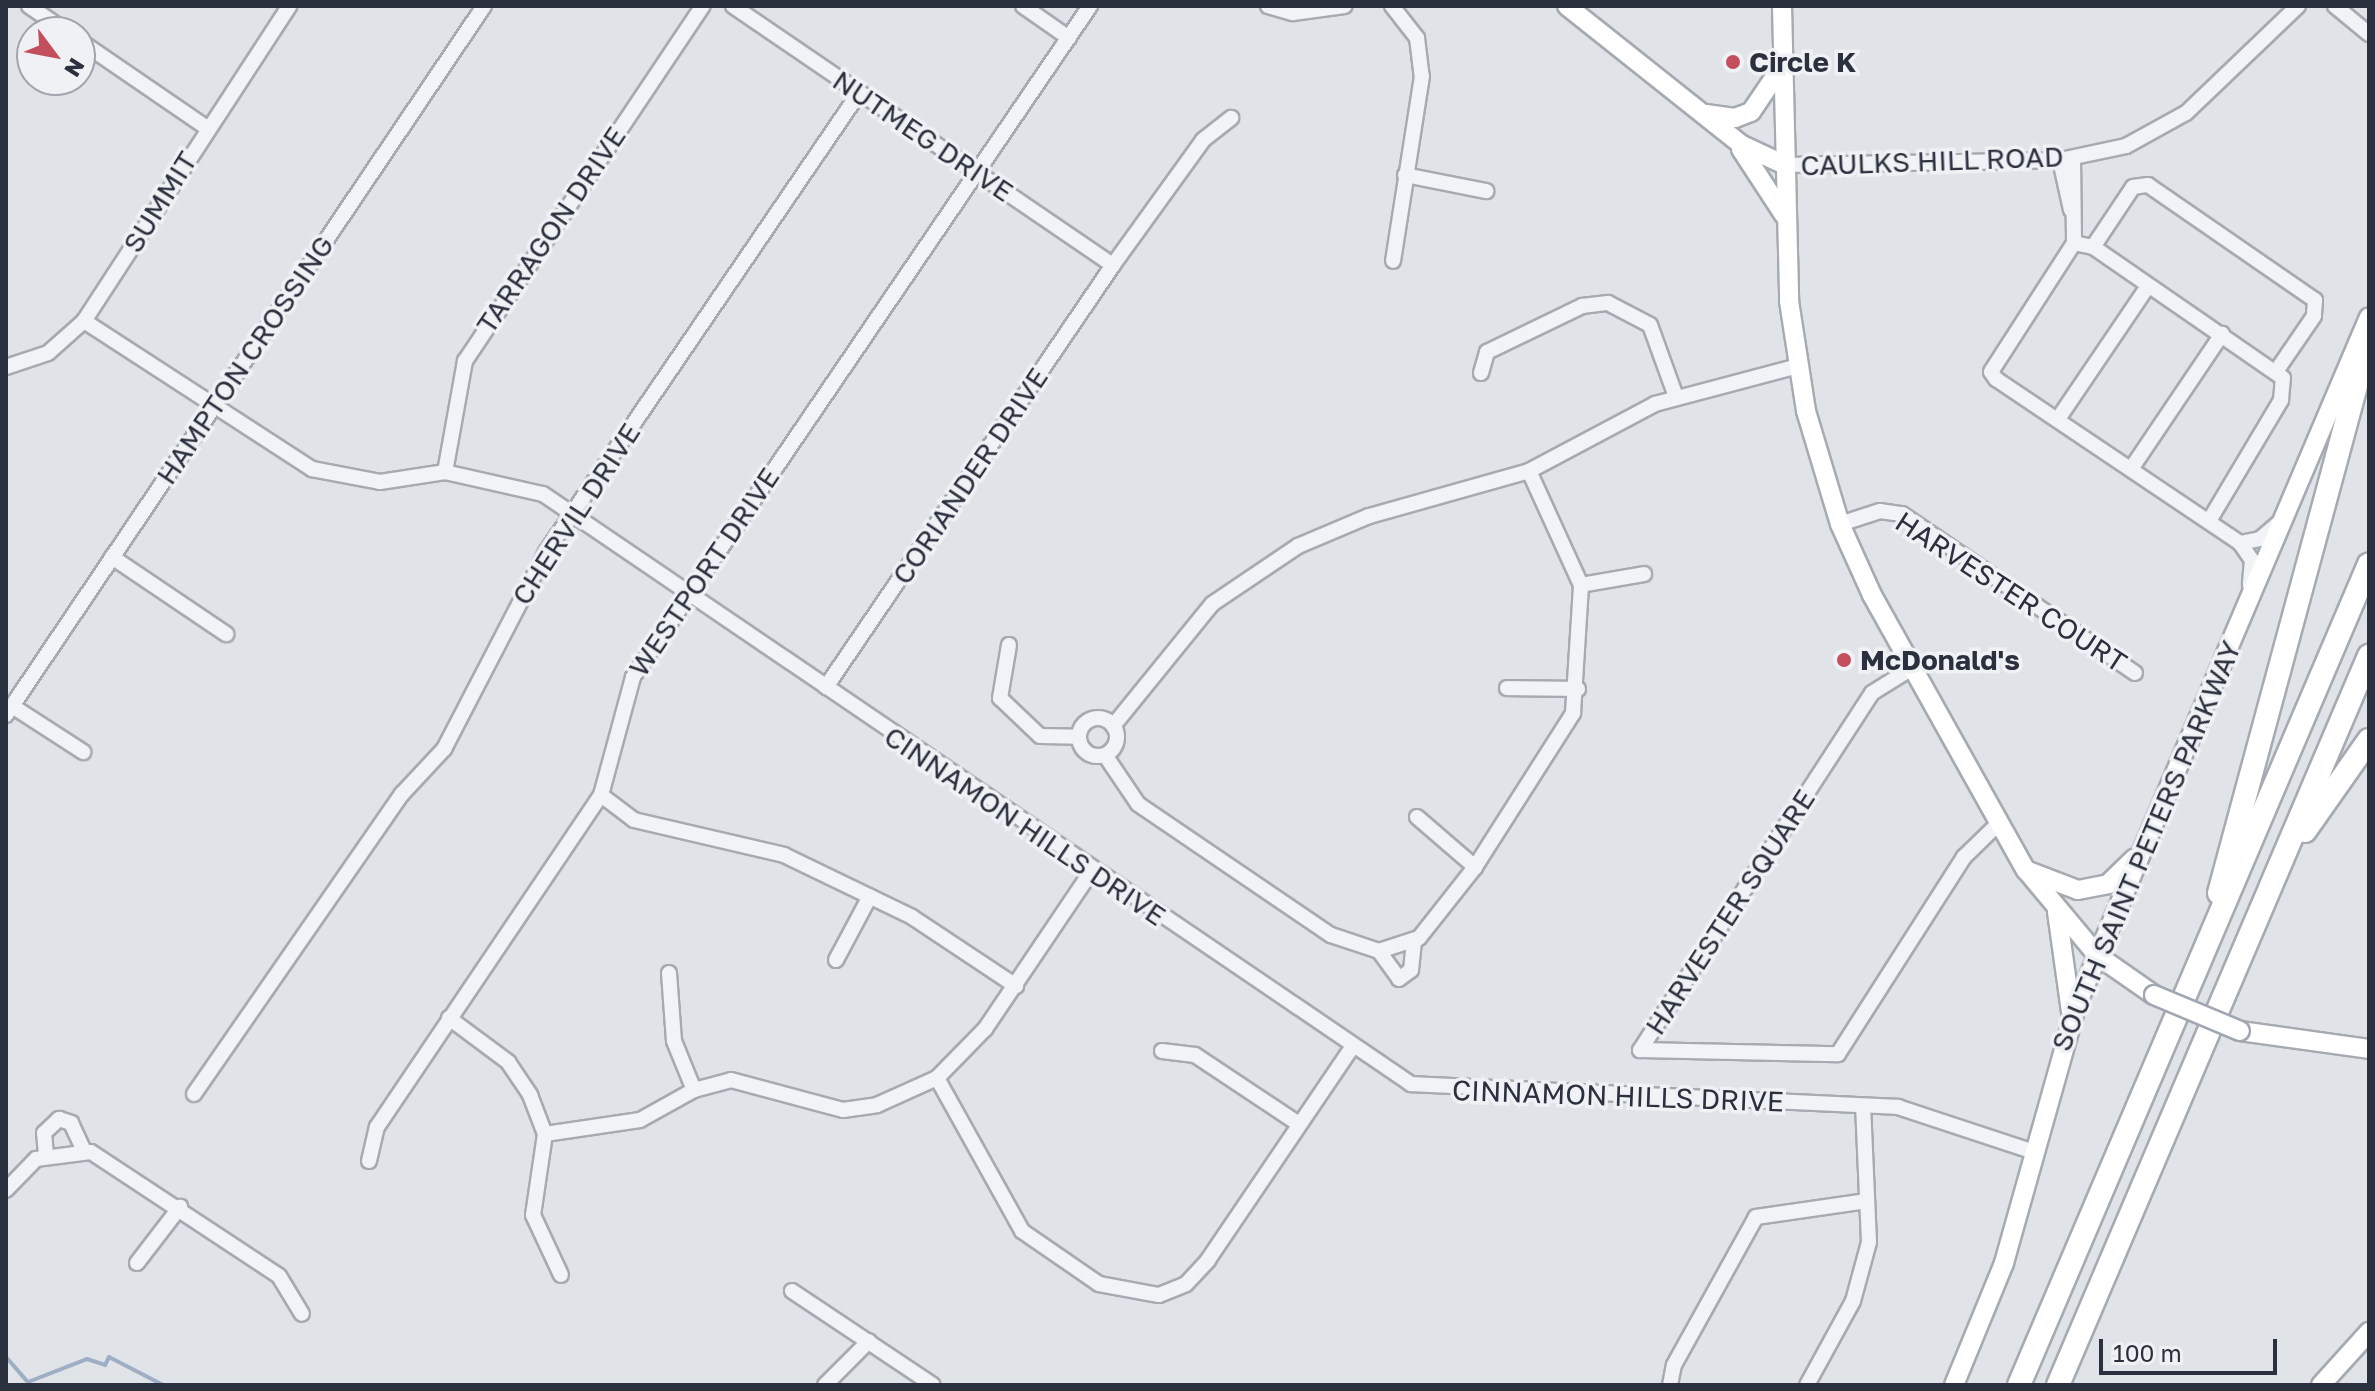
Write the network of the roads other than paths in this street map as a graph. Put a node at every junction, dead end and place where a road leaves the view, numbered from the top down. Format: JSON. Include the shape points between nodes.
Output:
{"nodes":[{"id":1,"x":289,"y":6,"type":"edge"},
{"id":2,"x":484,"y":6,"type":"edge"},
{"id":3,"x":703,"y":6,"type":"edge"},
{"id":4,"x":733,"y":6,"type":"edge"},
{"id":5,"x":1023,"y":6,"type":"edge"},
{"id":6,"x":1090,"y":6,"type":"edge"},
{"id":7,"x":1268,"y":6,"type":"edge"},
{"id":8,"x":1345,"y":6,"type":"edge"},
{"id":9,"x":1392,"y":6,"type":"edge"},
{"id":10,"x":1567,"y":6,"type":"edge"},
{"id":11,"x":1782,"y":6,"type":"edge"},
{"id":12,"x":2298,"y":6,"type":"edge"},
{"id":13,"x":2335,"y":6,"type":"edge"},
{"id":14,"x":2369,"y":34,"type":"edge"},
{"id":15,"x":1069,"y":38,"type":"junction"},
{"id":16,"x":96,"y":52,"type":"edge"},
{"id":17,"x":1782,"y":53,"type":"junction"},
{"id":18,"x":859,"y":93,"type":"junction"},
{"id":19,"x":1706,"y":114,"type":"junction"},
{"id":20,"x":1231,"y":118,"type":"dead end"},
{"id":21,"x":207,"y":128,"type":"junction"},
{"id":22,"x":1729,"y":135,"type":"junction"},
{"id":23,"x":2067,"y":159,"type":"junction"},
{"id":24,"x":1785,"y":165,"type":"junction"},
{"id":25,"x":978,"y":173,"type":"junction"},
{"id":26,"x":1405,"y":175,"type":"junction"},
{"id":27,"x":1486,"y":191,"type":"dead end"},
{"id":28,"x":1787,"y":220,"type":"junction"},
{"id":29,"x":2074,"y":243,"type":"junction"},
{"id":30,"x":2093,"y":247,"type":"junction"},
{"id":31,"x":1393,"y":261,"type":"dead end"},
{"id":32,"x":1113,"y":265,"type":"junction"},
{"id":33,"x":2148,"y":286,"type":"junction"},
{"id":34,"x":2369,"y":317,"type":"edge"},
{"id":35,"x":84,"y":321,"type":"junction"},
{"id":36,"x":2222,"y":334,"type":"junction"},
{"id":37,"x":2369,"y":338,"type":"edge"},
{"id":38,"x":1798,"y":366,"type":"junction"},
{"id":39,"x":6,"y":367,"type":"edge"},
{"id":40,"x":2277,"y":370,"type":"junction"},
{"id":41,"x":1481,"y":373,"type":"dead end"},
{"id":42,"x":1676,"y":397,"type":"junction"},
{"id":43,"x":215,"y":406,"type":"junction"},
{"id":44,"x":2058,"y":419,"type":"junction"},
{"id":45,"x":2131,"y":469,"type":"junction"},
{"id":46,"x":1529,"y":471,"type":"junction"},
{"id":47,"x":445,"y":472,"type":"junction"},
{"id":48,"x":2285,"y":512,"type":"junction"},
{"id":49,"x":574,"y":515,"type":"junction"},
{"id":50,"x":2209,"y":521,"type":"junction"},
{"id":51,"x":1840,"y":524,"type":"junction"},
{"id":52,"x":2240,"y":543,"type":"junction"},
{"id":53,"x":112,"y":557,"type":"junction"},
{"id":54,"x":2369,"y":564,"type":"edge"},
{"id":55,"x":1644,"y":574,"type":"dead end"},
{"id":56,"x":1581,"y":585,"type":"junction"},
{"id":57,"x":686,"y":594,"type":"junction"},
{"id":58,"x":2249,"y":599,"type":"junction"},
{"id":59,"x":226,"y":634,"type":"dead end"},
{"id":60,"x":1009,"y":645,"type":"dead end"},
{"id":61,"x":2369,"y":656,"type":"edge"},
{"id":62,"x":1912,"y":668,"type":"junction"},
{"id":63,"x":2135,"y":673,"type":"dead end"},
{"id":64,"x":826,"y":687,"type":"junction"},
{"id":65,"x":1507,"y":688,"type":"dead end"},
{"id":66,"x":1578,"y":689,"type":"junction"},
{"id":67,"x":9,"y":710,"type":"edge"},
{"id":68,"x":1113,"y":726,"type":"junction"},
{"id":69,"x":1079,"y":737,"type":"junction"},
{"id":70,"x":2369,"y":740,"type":"edge"},
{"id":71,"x":83,"y":752,"type":"dead end"},
{"id":72,"x":1105,"y":755,"type":"junction"},
{"id":73,"x":601,"y":795,"type":"junction"},
{"id":74,"x":1417,"y":817,"type":"dead end"},
{"id":75,"x":1999,"y":823,"type":"junction"},
{"id":76,"x":2147,"y":844,"type":"junction"},
{"id":77,"x":1475,"y":867,"type":"junction"},
{"id":78,"x":2026,"y":870,"type":"junction"},
{"id":79,"x":1091,"y":872,"type":"junction"},
{"id":80,"x":2277,"y":872,"type":"junction"},
{"id":81,"x":870,"y":896,"type":"junction"},
{"id":82,"x":2057,"y":912,"type":"junction"},
{"id":83,"x":1414,"y":941,"type":"junction"},
{"id":84,"x":2208,"y":943,"type":"junction"},
{"id":85,"x":1379,"y":951,"type":"junction"},
{"id":86,"x":2098,"y":956,"type":"junction"},
{"id":87,"x":836,"y":960,"type":"dead end"},
{"id":88,"x":669,"y":973,"type":"dead end"},
{"id":89,"x":1016,"y":986,"type":"junction"},
{"id":90,"x":449,"y":1018,"type":"junction"},
{"id":91,"x":2071,"y":1019,"type":"junction"},
{"id":92,"x":1353,"y":1046,"type":"junction"},
{"id":93,"x":2369,"y":1049,"type":"edge"},
{"id":94,"x":1162,"y":1051,"type":"dead end"},
{"id":95,"x":937,"y":1078,"type":"junction"},
{"id":96,"x":694,"y":1090,"type":"junction"},
{"id":97,"x":194,"y":1094,"type":"dead end"},
{"id":98,"x":1863,"y":1106,"type":"junction"},
{"id":99,"x":1299,"y":1124,"type":"junction"},
{"id":100,"x":545,"y":1134,"type":"junction"},
{"id":101,"x":84,"y":1151,"type":"junction"},
{"id":102,"x":2031,"y":1151,"type":"junction"},
{"id":103,"x":46,"y":1155,"type":"junction"},
{"id":104,"x":369,"y":1161,"type":"dead end"},
{"id":105,"x":6,"y":1190,"type":"edge"},
{"id":106,"x":1867,"y":1201,"type":"junction"},
{"id":107,"x":180,"y":1207,"type":"junction"},
{"id":108,"x":137,"y":1263,"type":"dead end"},
{"id":109,"x":561,"y":1275,"type":"dead end"},
{"id":110,"x":792,"y":1291,"type":"dead end"},
{"id":111,"x":302,"y":1314,"type":"dead end"},
{"id":112,"x":2369,"y":1332,"type":"edge"},
{"id":113,"x":869,"y":1341,"type":"junction"},
{"id":114,"x":825,"y":1385,"type":"edge"},
{"id":115,"x":933,"y":1385,"type":"edge"},
{"id":116,"x":1670,"y":1385,"type":"edge"},
{"id":117,"x":1807,"y":1385,"type":"edge"},
{"id":118,"x":1954,"y":1385,"type":"edge"},
{"id":119,"x":2019,"y":1385,"type":"edge"},
{"id":120,"x":2058,"y":1385,"type":"edge"},
{"id":121,"x":2321,"y":1385,"type":"edge"}],
"edges":[{"from":1,"to":21,"type":"street","name":"SUMMIT"},
{"from":2,"to":43,"type":"street","name":"HAMPTON CROSSING"},
{"from":3,"to":47,"type":"street","name":"TARRAGON DRIVE","via":[[465,361]]},
{"from":4,"to":18,"type":"street","name":"NUTMEG DRIVE"},
{"from":5,"to":15,"type":"street"},
{"from":6,"to":15,"type":"street","name":"WESTPORT DRIVE"},
{"from":7,"to":8,"type":"street","via":[[1293,13]]},
{"from":9,"to":26,"type":"street","via":[[1421,52]]},
{"from":10,"to":19,"type":"main road","name":"CAULKS HILL ROAD"},
{"from":11,"to":17,"type":"main road"},
{"from":12,"to":23,"type":"street","name":"CAULKS HILL ROAD","via":[[2186,113],[2145,139]]},
{"from":13,"to":14,"type":"street"},
{"from":15,"to":25,"type":"street","name":"WESTPORT DRIVE"},
{"from":16,"to":21,"type":"street"},
{"from":17,"to":19,"type":"main road","via":[[1768,96],[1751,112],[1735,118]]},
{"from":17,"to":24,"type":"main road"},
{"from":18,"to":25,"type":"street","name":"NUTMEG DRIVE"},
{"from":18,"to":49,"type":"street","name":"CHERVIL DRIVE"},
{"from":19,"to":22,"type":"main road","name":"CAULKS HILL ROAD"},
{"from":20,"to":32,"type":"street","name":"CORIANDER DRIVE","via":[[1203,140]]},
{"from":21,"to":35,"type":"street","name":"SUMMIT"},
{"from":22,"to":24,"type":"main road","name":"CAULKS HILL ROAD"},
{"from":22,"to":28,"type":"main road"},
{"from":23,"to":24,"type":"street","name":"CAULKS HILL ROAD"},
{"from":23,"to":29,"type":"street"},
{"from":24,"to":28,"type":"main road"},
{"from":25,"to":32,"type":"street","name":"NUTMEG DRIVE"},
{"from":25,"to":57,"type":"street","name":"WESTPORT DRIVE"},
{"from":26,"to":27,"type":"street"},
{"from":26,"to":31,"type":"street"},
{"from":28,"to":38,"type":"main road"},
{"from":29,"to":30,"type":"street"},
{"from":29,"to":44,"type":"street","via":[[1992,364],[1996,379]]},
{"from":30,"to":33,"type":"street"},
{"from":30,"to":40,"type":"street","via":[[2133,187],[2148,185],[2315,300],[2314,316]]},
{"from":32,"to":64,"type":"street","name":"CORIANDER DRIVE"},
{"from":33,"to":36,"type":"street"},
{"from":33,"to":44,"type":"street"},
{"from":34,"to":48,"type":"main road","name":"SOUTH SAINT PETERS PARKWAY"},
{"from":35,"to":39,"type":"street","name":"SUMMIT","via":[[48,353]]},
{"from":35,"to":43,"type":"street","name":"CINNAMON HILLS DRIVE"},
{"from":36,"to":40,"type":"street"},
{"from":36,"to":45,"type":"street"},
{"from":37,"to":84,"type":"highway","via":[[2235,817]]},
{"from":38,"to":42,"type":"street"},
{"from":38,"to":51,"type":"main road"},
{"from":40,"to":50,"type":"street","via":[[2281,400]]},
{"from":41,"to":42,"type":"street","via":[[1487,352],[1582,306],[1608,303],[1650,325]]},
{"from":42,"to":46,"type":"street"},
{"from":43,"to":47,"type":"street","name":"CINNAMON HILLS DRIVE","via":[[312,469],[380,482]]},
{"from":43,"to":53,"type":"street","name":"HAMPTON CROSSING"},
{"from":44,"to":45,"type":"street"},
{"from":45,"to":50,"type":"street"},
{"from":46,"to":56,"type":"street"},
{"from":46,"to":68,"type":"street","via":[[1369,516],[1233,578],[1184,632]]},
{"from":47,"to":49,"type":"street","name":"CINNAMON HILLS DRIVE","via":[[543,494]]},
{"from":48,"to":52,"type":"street","via":[[2269,534]]},
{"from":48,"to":58,"type":"main road","name":"SOUTH SAINT PETERS PARKWAY"},
{"from":49,"to":57,"type":"street","name":"CINNAMON HILLS DRIVE"},
{"from":49,"to":97,"type":"street","name":"CHERVIL DRIVE","via":[[515,602],[485,681],[444,749],[402,794]]},
{"from":50,"to":52,"type":"street"},
{"from":51,"to":62,"type":"main road"},
{"from":51,"to":63,"type":"street","name":"HARVESTER COURT","via":[[1880,511],[1902,514]]},
{"from":52,"to":58,"type":"street","via":[[2252,560]]},
{"from":53,"to":59,"type":"street"},
{"from":53,"to":67,"type":"street","name":"HAMPTON CROSSING"},
{"from":54,"to":84,"type":"highway"},
{"from":55,"to":56,"type":"street"},
{"from":56,"to":66,"type":"street"},
{"from":57,"to":64,"type":"street","name":"CINNAMON HILLS DRIVE"},
{"from":57,"to":73,"type":"street","name":"WESTPORT DRIVE","via":[[627,687],[618,749]]},
{"from":58,"to":76,"type":"main road","name":"SOUTH SAINT PETERS PARKWAY"},
{"from":60,"to":69,"type":"street","via":[[1000,698],[1040,736]]},
{"from":61,"to":80,"type":"highway"},
{"from":62,"to":75,"type":"main road"},
{"from":62,"to":75,"type":"street","name":"HARVESTER SQUARE","via":[[1872,693],[1640,1050],[1838,1054],[1964,857]]},
{"from":64,"to":79,"type":"street","name":"CINNAMON HILLS DRIVE"},
{"from":65,"to":66,"type":"street"},
{"from":66,"to":77,"type":"street","via":[[1568,731]]},
{"from":67,"to":71,"type":"street"},
{"from":68,"to":69,"type":"street","via":[[1090,720]]},
{"from":68,"to":72,"type":"street","via":[[1116,743]]},
{"from":69,"to":72,"type":"street","via":[[1086,752]]},
{"from":70,"to":80,"type":"highway"},
{"from":72,"to":85,"type":"street","via":[[1138,804],[1331,935]]},
{"from":73,"to":81,"type":"street","via":[[634,820],[750,842]]},
{"from":73,"to":90,"type":"street","name":"WESTPORT DRIVE"},
{"from":74,"to":77,"type":"street"},
{"from":75,"to":78,"type":"main road"},
{"from":76,"to":78,"type":"main road","via":[[2120,876],[2096,888],[2056,885]]},
{"from":76,"to":86,"type":"main road","name":"SOUTH SAINT PETERS PARKWAY"},
{"from":77,"to":83,"type":"street"},
{"from":78,"to":82,"type":"main road"},
{"from":79,"to":89,"type":"street"},
{"from":79,"to":92,"type":"street","name":"CINNAMON HILLS DRIVE"},
{"from":80,"to":120,"type":"highway"},
{"from":81,"to":87,"type":"street"},
{"from":81,"to":89,"type":"street"},
{"from":82,"to":86,"type":"main road"},
{"from":82,"to":91,"type":"main road"},
{"from":83,"to":85,"type":"street"},
{"from":83,"to":85,"type":"street","via":[[1411,970],[1399,979]]},
{"from":84,"to":119,"type":"highway"},
{"from":86,"to":91,"type":"main road","name":"SOUTH SAINT PETERS PARKWAY"},
{"from":86,"to":93,"type":"main road","bridge":true,"via":[[2154,995],[2240,1031]]},
{"from":88,"to":96,"type":"street","via":[[674,1041]]},
{"from":89,"to":95,"type":"street","via":[[959,1062]]},
{"from":90,"to":100,"type":"street","via":[[519,1075]]},
{"from":90,"to":104,"type":"street","name":"WESTPORT DRIVE","via":[[377,1127]]},
{"from":91,"to":102,"type":"main road","name":"SOUTH SAINT PETERS PARKWAY"},
{"from":92,"to":98,"type":"street","name":"CINNAMON HILLS DRIVE","via":[[1411,1084],[1431,1088]]},
{"from":92,"to":99,"type":"street"},
{"from":94,"to":99,"type":"street","via":[[1195,1055]]},
{"from":95,"to":96,"type":"street","via":[[877,1105],[843,1110],[761,1083]]},
{"from":95,"to":99,"type":"street","via":[[1009,1216],[1121,1294],[1159,1295],[1186,1284]]},
{"from":96,"to":100,"type":"street","via":[[640,1120]]},
{"from":98,"to":102,"type":"street","name":"CINNAMON HILLS DRIVE","via":[[1921,1113],[1991,1143]]},
{"from":98,"to":106,"type":"street"},
{"from":100,"to":109,"type":"street","via":[[533,1215]]},
{"from":101,"to":103,"type":"street"},
{"from":101,"to":103,"type":"street","via":[[71,1123],[59,1119],[44,1133]]},
{"from":101,"to":107,"type":"street"},
{"from":102,"to":118,"type":"main road","name":"SOUTH SAINT PETERS PARKWAY","via":[[2004,1263]]},
{"from":103,"to":105,"type":"street"},
{"from":106,"to":116,"type":"street","via":[[1756,1217],[1674,1365]]},
{"from":106,"to":117,"type":"street","via":[[1869,1242],[1857,1288]]},
{"from":107,"to":108,"type":"street"},
{"from":107,"to":111,"type":"street","via":[[279,1276]]},
{"from":110,"to":113,"type":"street"},
{"from":112,"to":121,"type":"main road"},
{"from":113,"to":114,"type":"street"},
{"from":113,"to":115,"type":"street"}]}
